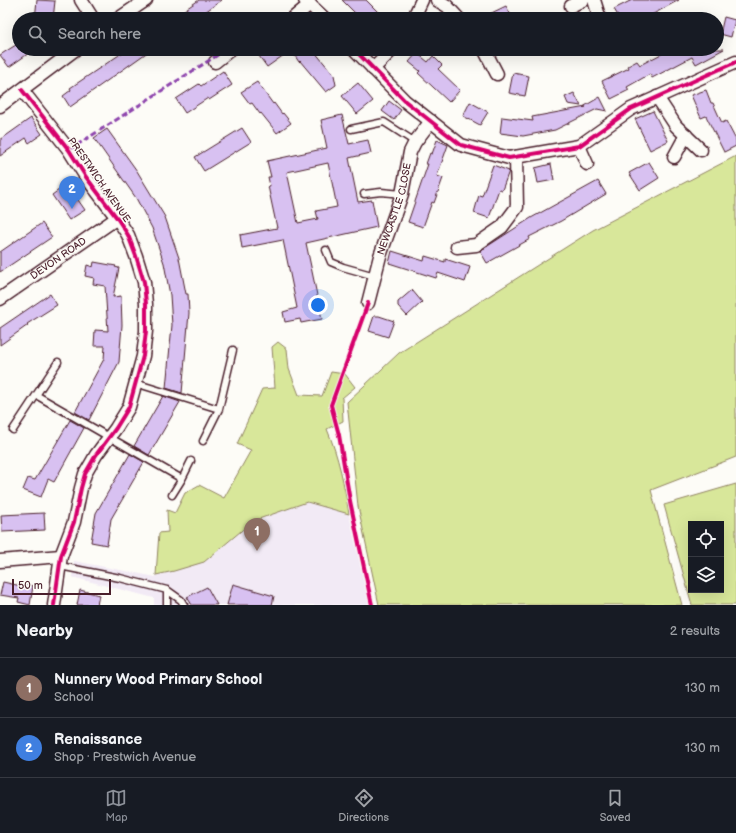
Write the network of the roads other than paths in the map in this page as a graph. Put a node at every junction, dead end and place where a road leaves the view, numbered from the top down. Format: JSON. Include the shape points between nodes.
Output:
{"nodes":[{"id":1,"x":81,"y":0,"type":"edge"},
{"id":2,"x":146,"y":0,"type":"edge"},
{"id":3,"x":422,"y":0,"type":"edge"},
{"id":4,"x":437,"y":0,"type":"edge"},
{"id":5,"x":583,"y":0,"type":"edge"},
{"id":6,"x":594,"y":0,"type":"edge"},
{"id":7,"x":307,"y":2,"type":"edge"},
{"id":8,"x":572,"y":6,"type":"dead end"},
{"id":9,"x":89,"y":12,"type":"edge"},
{"id":10,"x":128,"y":12,"type":"edge"},
{"id":11,"x":298,"y":12,"type":"edge"},
{"id":12,"x":318,"y":12,"type":"edge"},
{"id":13,"x":416,"y":12,"type":"edge"},
{"id":14,"x":453,"y":12,"type":"edge"},
{"id":15,"x":598,"y":12,"type":"edge"},
{"id":16,"x":67,"y":56,"type":"edge"},
{"id":17,"x":222,"y":56,"type":"edge"},
{"id":18,"x":361,"y":56,"type":"edge"},
{"id":19,"x":386,"y":56,"type":"edge"},
{"id":20,"x":488,"y":56,"type":"edge"},
{"id":21,"x":215,"y":62,"type":"dead end"},
{"id":22,"x":736,"y":62,"type":"edge"},
{"id":23,"x":374,"y":69,"type":"junction"},
{"id":24,"x":497,"y":74,"type":"dead end"},
{"id":25,"x":22,"y":90,"type":"junction"},
{"id":26,"x":657,"y":97,"type":"junction"},
{"id":27,"x":0,"y":106,"type":"edge"},
{"id":28,"x":431,"y":121,"type":"junction"},
{"id":29,"x":351,"y":129,"type":"dead end"},
{"id":30,"x":686,"y":135,"type":"junction"},
{"id":31,"x":415,"y":142,"type":"junction"},
{"id":32,"x":579,"y":146,"type":"junction"},
{"id":33,"x":701,"y":150,"type":"dead end"},
{"id":34,"x":516,"y":157,"type":"junction"},
{"id":35,"x":674,"y":157,"type":"dead end"},
{"id":36,"x":587,"y":164,"type":"dead end"},
{"id":37,"x":364,"y":194,"type":"dead end"},
{"id":38,"x":402,"y":194,"type":"junction"},
{"id":39,"x":117,"y":218,"type":"junction"},
{"id":40,"x":457,"y":247,"type":"dead end"},
{"id":41,"x":326,"y":250,"type":"dead end"},
{"id":42,"x":375,"y":276,"type":"junction"},
{"id":43,"x":0,"y":299,"type":"edge"},
{"id":44,"x":368,"y":302,"type":"dead end"},
{"id":45,"x":234,"y":350,"type":"dead end"},
{"id":46,"x":58,"y":362,"type":"dead end"},
{"id":47,"x":136,"y":383,"type":"junction"},
{"id":48,"x":36,"y":395,"type":"junction"},
{"id":49,"x":219,"y":409,"type":"junction"},
{"id":50,"x":13,"y":430,"type":"dead end"},
{"id":51,"x":110,"y":437,"type":"junction"},
{"id":52,"x":203,"y":441,"type":"dead end"},
{"id":53,"x":191,"y":461,"type":"dead end"},
{"id":54,"x":182,"y":479,"type":"junction"},
{"id":55,"x":172,"y":495,"type":"dead end"},
{"id":56,"x":0,"y":561,"type":"edge"},
{"id":57,"x":61,"y":561,"type":"junction"},
{"id":58,"x":167,"y":590,"type":"junction"},
{"id":59,"x":54,"y":605,"type":"edge"},
{"id":60,"x":167,"y":605,"type":"edge"},
{"id":61,"x":184,"y":605,"type":"edge"}],
"edges":[{"from":1,"to":9,"type":"street"},
{"from":2,"to":10,"type":"street"},
{"from":3,"to":13,"type":"street"},
{"from":4,"to":14,"type":"street"},
{"from":5,"to":8,"type":"street"},
{"from":6,"to":15,"type":"street"},
{"from":7,"to":11,"type":"street"},
{"from":7,"to":12,"type":"street"},
{"from":16,"to":25,"type":"street"},
{"from":17,"to":21,"type":"street"},
{"from":18,"to":23,"type":"street"},
{"from":19,"to":23,"type":"street"},
{"from":20,"to":24,"type":"street"},
{"from":22,"to":26,"type":"street"},
{"from":23,"to":28,"type":"street","via":[[404,100]]},
{"from":25,"to":27,"type":"street"},
{"from":25,"to":39,"type":"street","name":"PRESTWICH AVENUE"},
{"from":26,"to":30,"type":"street","via":[[676,126]]},
{"from":26,"to":32,"type":"street","via":[[631,109]]},
{"from":28,"to":31,"type":"street","name":"NEWCASTLE CLOSE"},
{"from":28,"to":34,"type":"street","via":[[461,145],[509,158]]},
{"from":29,"to":31,"type":"lane","via":[[384,122]]},
{"from":30,"to":33,"type":"street"},
{"from":30,"to":35,"type":"street"},
{"from":31,"to":38,"type":"street","name":"NEWCASTLE CLOSE","via":[[410,152]]},
{"from":32,"to":34,"type":"street"},
{"from":32,"to":36,"type":"street"},
{"from":34,"to":40,"type":"street","via":[[517,207],[502,227],[476,245]]},
{"from":37,"to":38,"type":"lane"},
{"from":38,"to":42,"type":"street","name":"NEWCASTLE CLOSE"},
{"from":39,"to":43,"type":"street","name":"DEVON ROAD"},
{"from":39,"to":47,"type":"street","name":"PRESTWICH AVENUE","via":[[128,236],[144,282],[146,331]]},
{"from":41,"to":42,"type":"lane","via":[[331,262]]},
{"from":42,"to":44,"type":"street","name":"NEWCASTLE CLOSE"},
{"from":45,"to":49,"type":"lane"},
{"from":46,"to":48,"type":"lane"},
{"from":47,"to":49,"type":"lane"},
{"from":47,"to":51,"type":"street","name":"PRESTWICH AVENUE","via":[[129,407]]},
{"from":48,"to":50,"type":"lane"},
{"from":48,"to":51,"type":"lane"},
{"from":49,"to":52,"type":"lane"},
{"from":51,"to":54,"type":"lane"},
{"from":51,"to":57,"type":"street","name":"PRESTWICH AVENUE","via":[[86,474]]},
{"from":53,"to":54,"type":"lane"},
{"from":54,"to":55,"type":"lane"},
{"from":56,"to":57,"type":"street"},
{"from":57,"to":58,"type":"lane"},
{"from":57,"to":59,"type":"street","name":"PRESTWICH AVENUE"},
{"from":58,"to":60,"type":"lane"},
{"from":58,"to":61,"type":"lane"}]}
